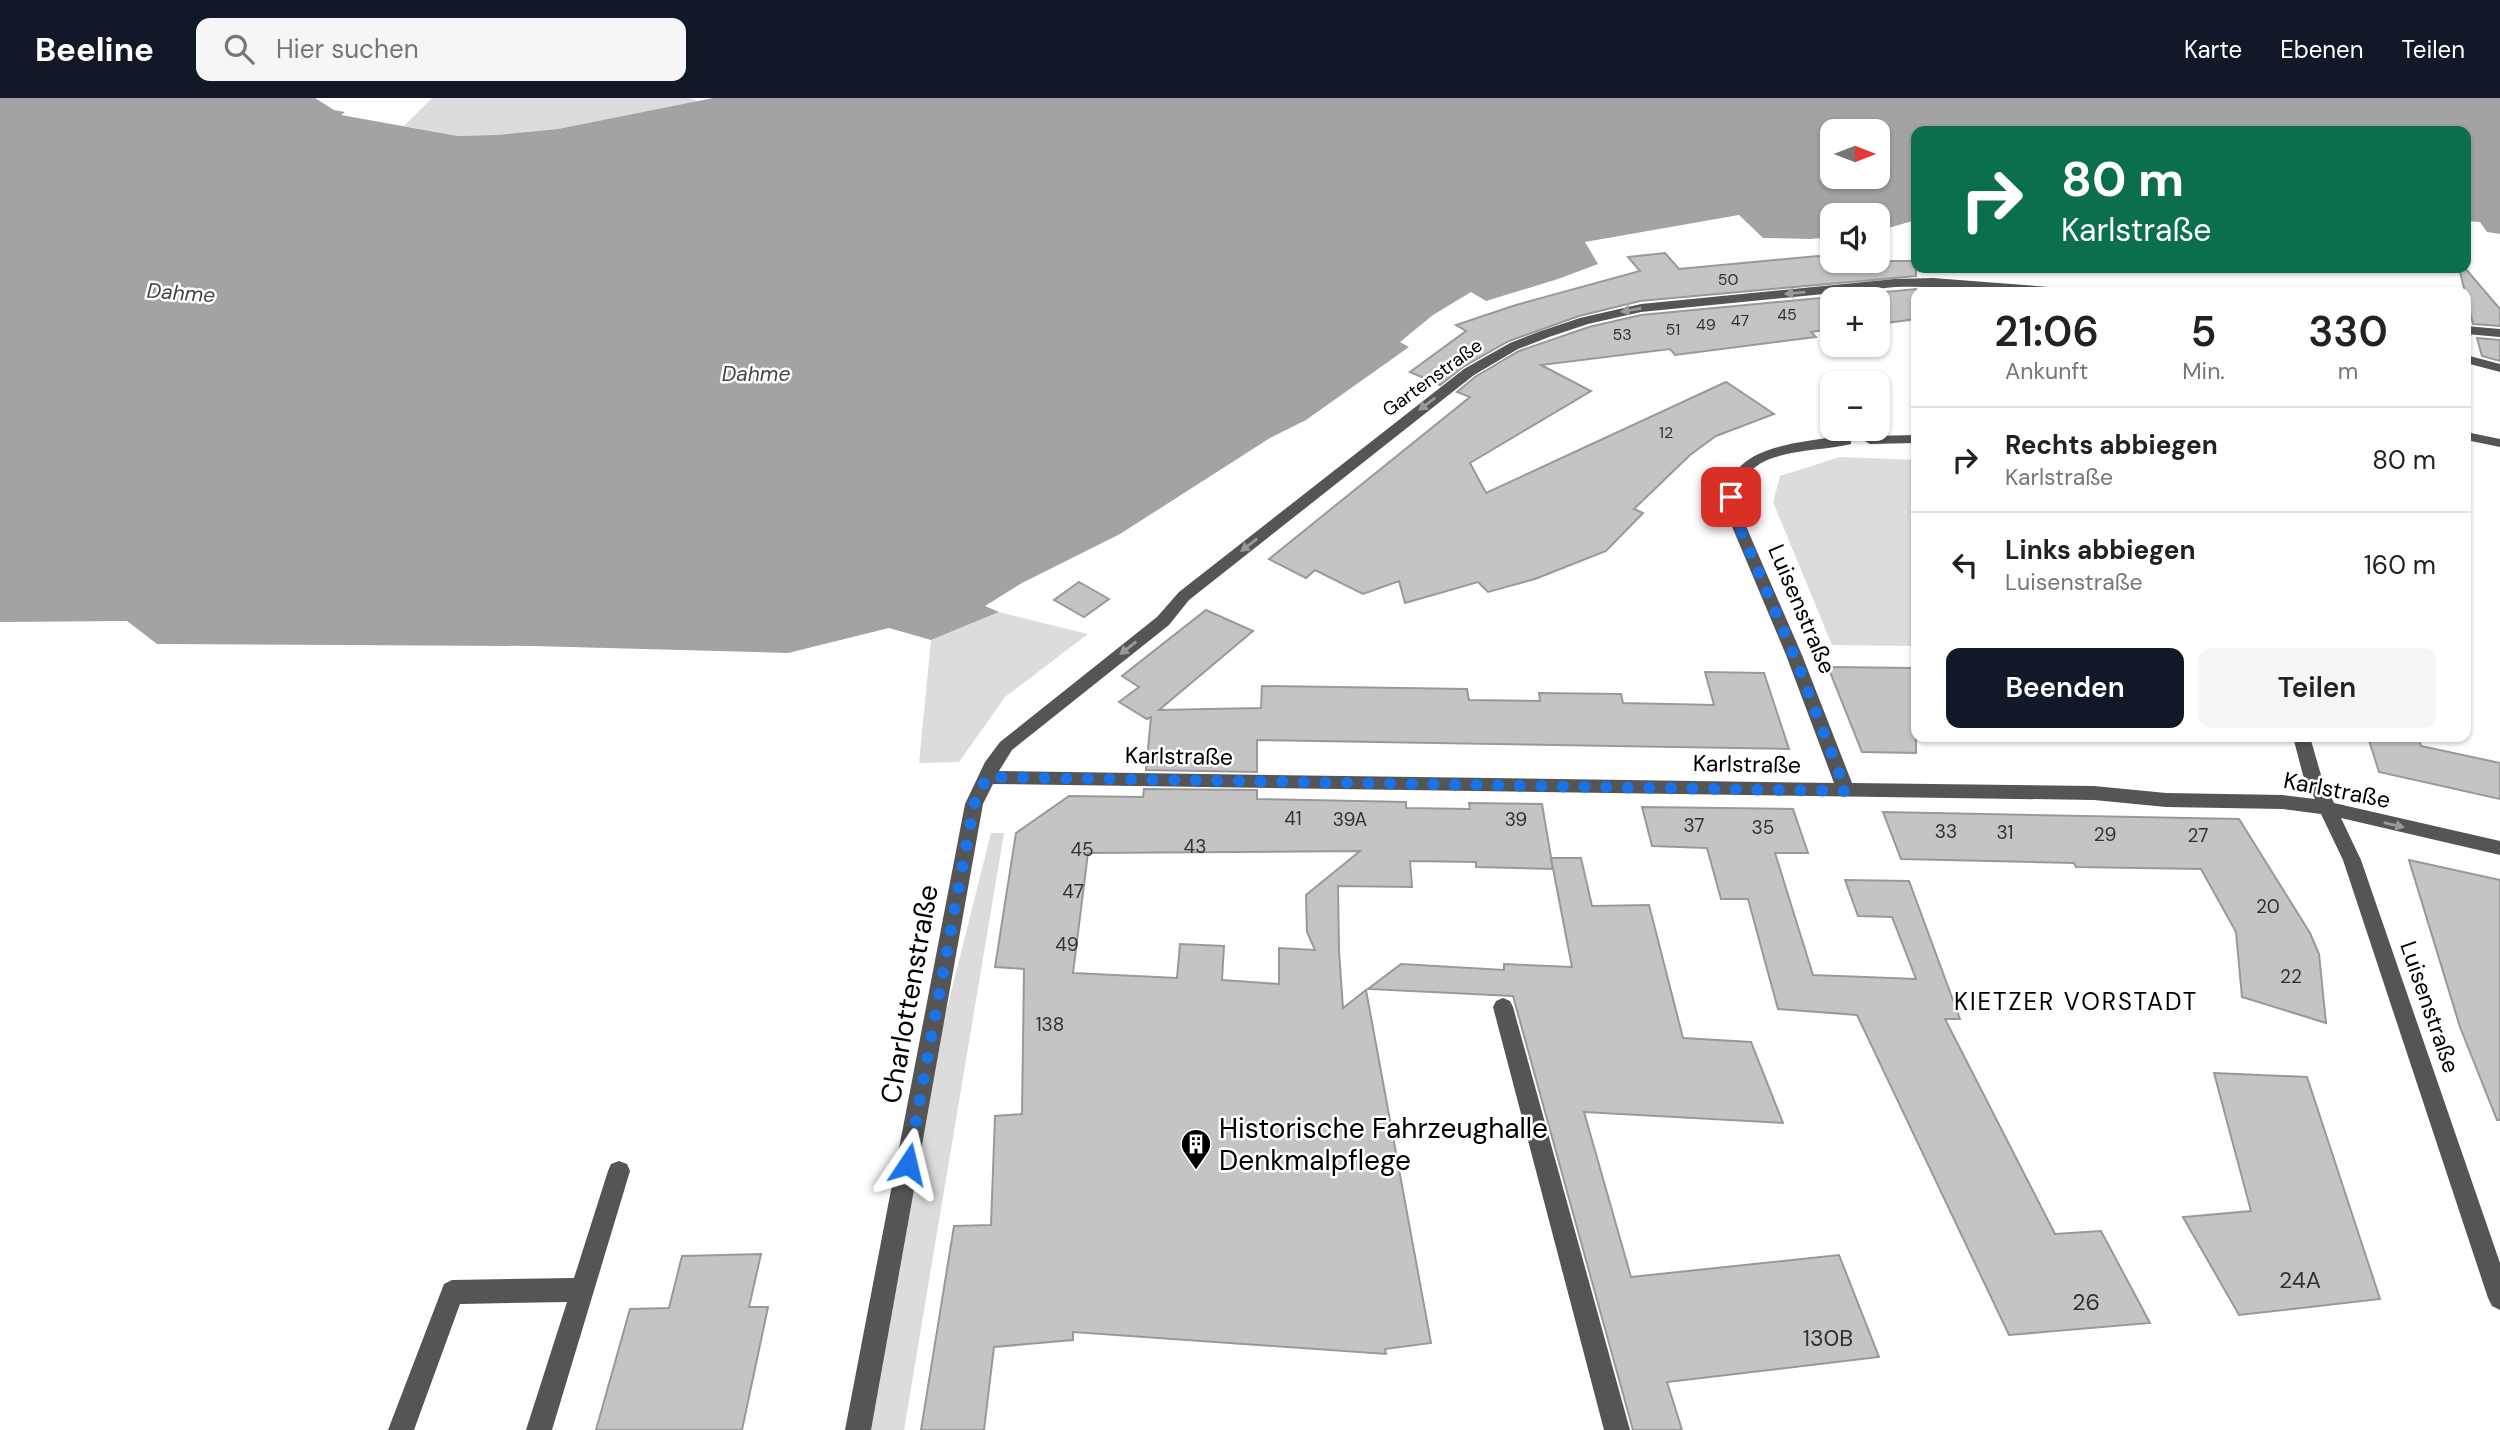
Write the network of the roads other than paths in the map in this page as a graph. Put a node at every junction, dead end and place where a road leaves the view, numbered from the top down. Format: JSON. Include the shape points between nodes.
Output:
{"nodes":[{"id":1,"x":1998,"y":287,"type":"edge"},
{"id":2,"x":2471,"y":330,"type":"edge"},
{"id":3,"x":2500,"y":333,"type":"edge"},
{"id":4,"x":2471,"y":360,"type":"edge"},
{"id":5,"x":2500,"y":368,"type":"edge"},
{"id":6,"x":2471,"y":437,"type":"edge"},
{"id":7,"x":1911,"y":439,"type":"edge"},
{"id":8,"x":1890,"y":440,"type":"edge"},
{"id":9,"x":1846,"y":441,"type":"dead end"},
{"id":10,"x":2500,"y":443,"type":"edge"},
{"id":11,"x":2303,"y":742,"type":"edge"},
{"id":12,"x":987,"y":777,"type":"junction"},
{"id":13,"x":1846,"y":791,"type":"junction"},
{"id":14,"x":2328,"y":808,"type":"junction"},
{"id":15,"x":2500,"y":848,"type":"edge"},
{"id":16,"x":1503,"y":1007,"type":"dead end"},
{"id":17,"x":619,"y":1171,"type":"dead end"},
{"id":18,"x":582,"y":1290,"type":"junction"},
{"id":19,"x":2500,"y":1298,"type":"edge"},
{"id":20,"x":401,"y":1430,"type":"edge"},
{"id":21,"x":539,"y":1430,"type":"edge"},
{"id":22,"x":858,"y":1430,"type":"edge"},
{"id":23,"x":1617,"y":1430,"type":"edge"}],
"edges":[{"from":1,"to":12,"type":"street","name":"Gartenstraße","one_way":true,"via":[[1895,283],[1699,302],[1612,313],[1514,346],[1442,393],[1184,596],[1163,621],[1006,746]]},
{"from":2,"to":3,"type":"street"},
{"from":4,"to":5,"type":"street"},
{"from":6,"to":10,"type":"street"},
{"from":7,"to":8,"type":"street"},
{"from":9,"to":13,"type":"street","name":"Luisenstraße","via":[[1782,450],[1753,464],[1734,482],[1731,497],[1735,517]]},
{"from":11,"to":14,"type":"street","name":"Luisenstraße"},
{"from":12,"to":13,"type":"street","name":"Karlstraße"},
{"from":12,"to":22,"type":"street","name":"Charlottenstraße","via":[[974,804]]},
{"from":13,"to":14,"type":"street","name":"Karlstraße","via":[[2094,793]]},
{"from":14,"to":15,"type":"street","name":"Karlstraße","one_way":true},
{"from":14,"to":19,"type":"street","name":"Luisenstraße","via":[[2352,860]]},
{"from":16,"to":23,"type":"street"},
{"from":17,"to":18,"type":"street"},
{"from":18,"to":20,"type":"street","via":[[452,1292]]},
{"from":18,"to":21,"type":"street"}]}
